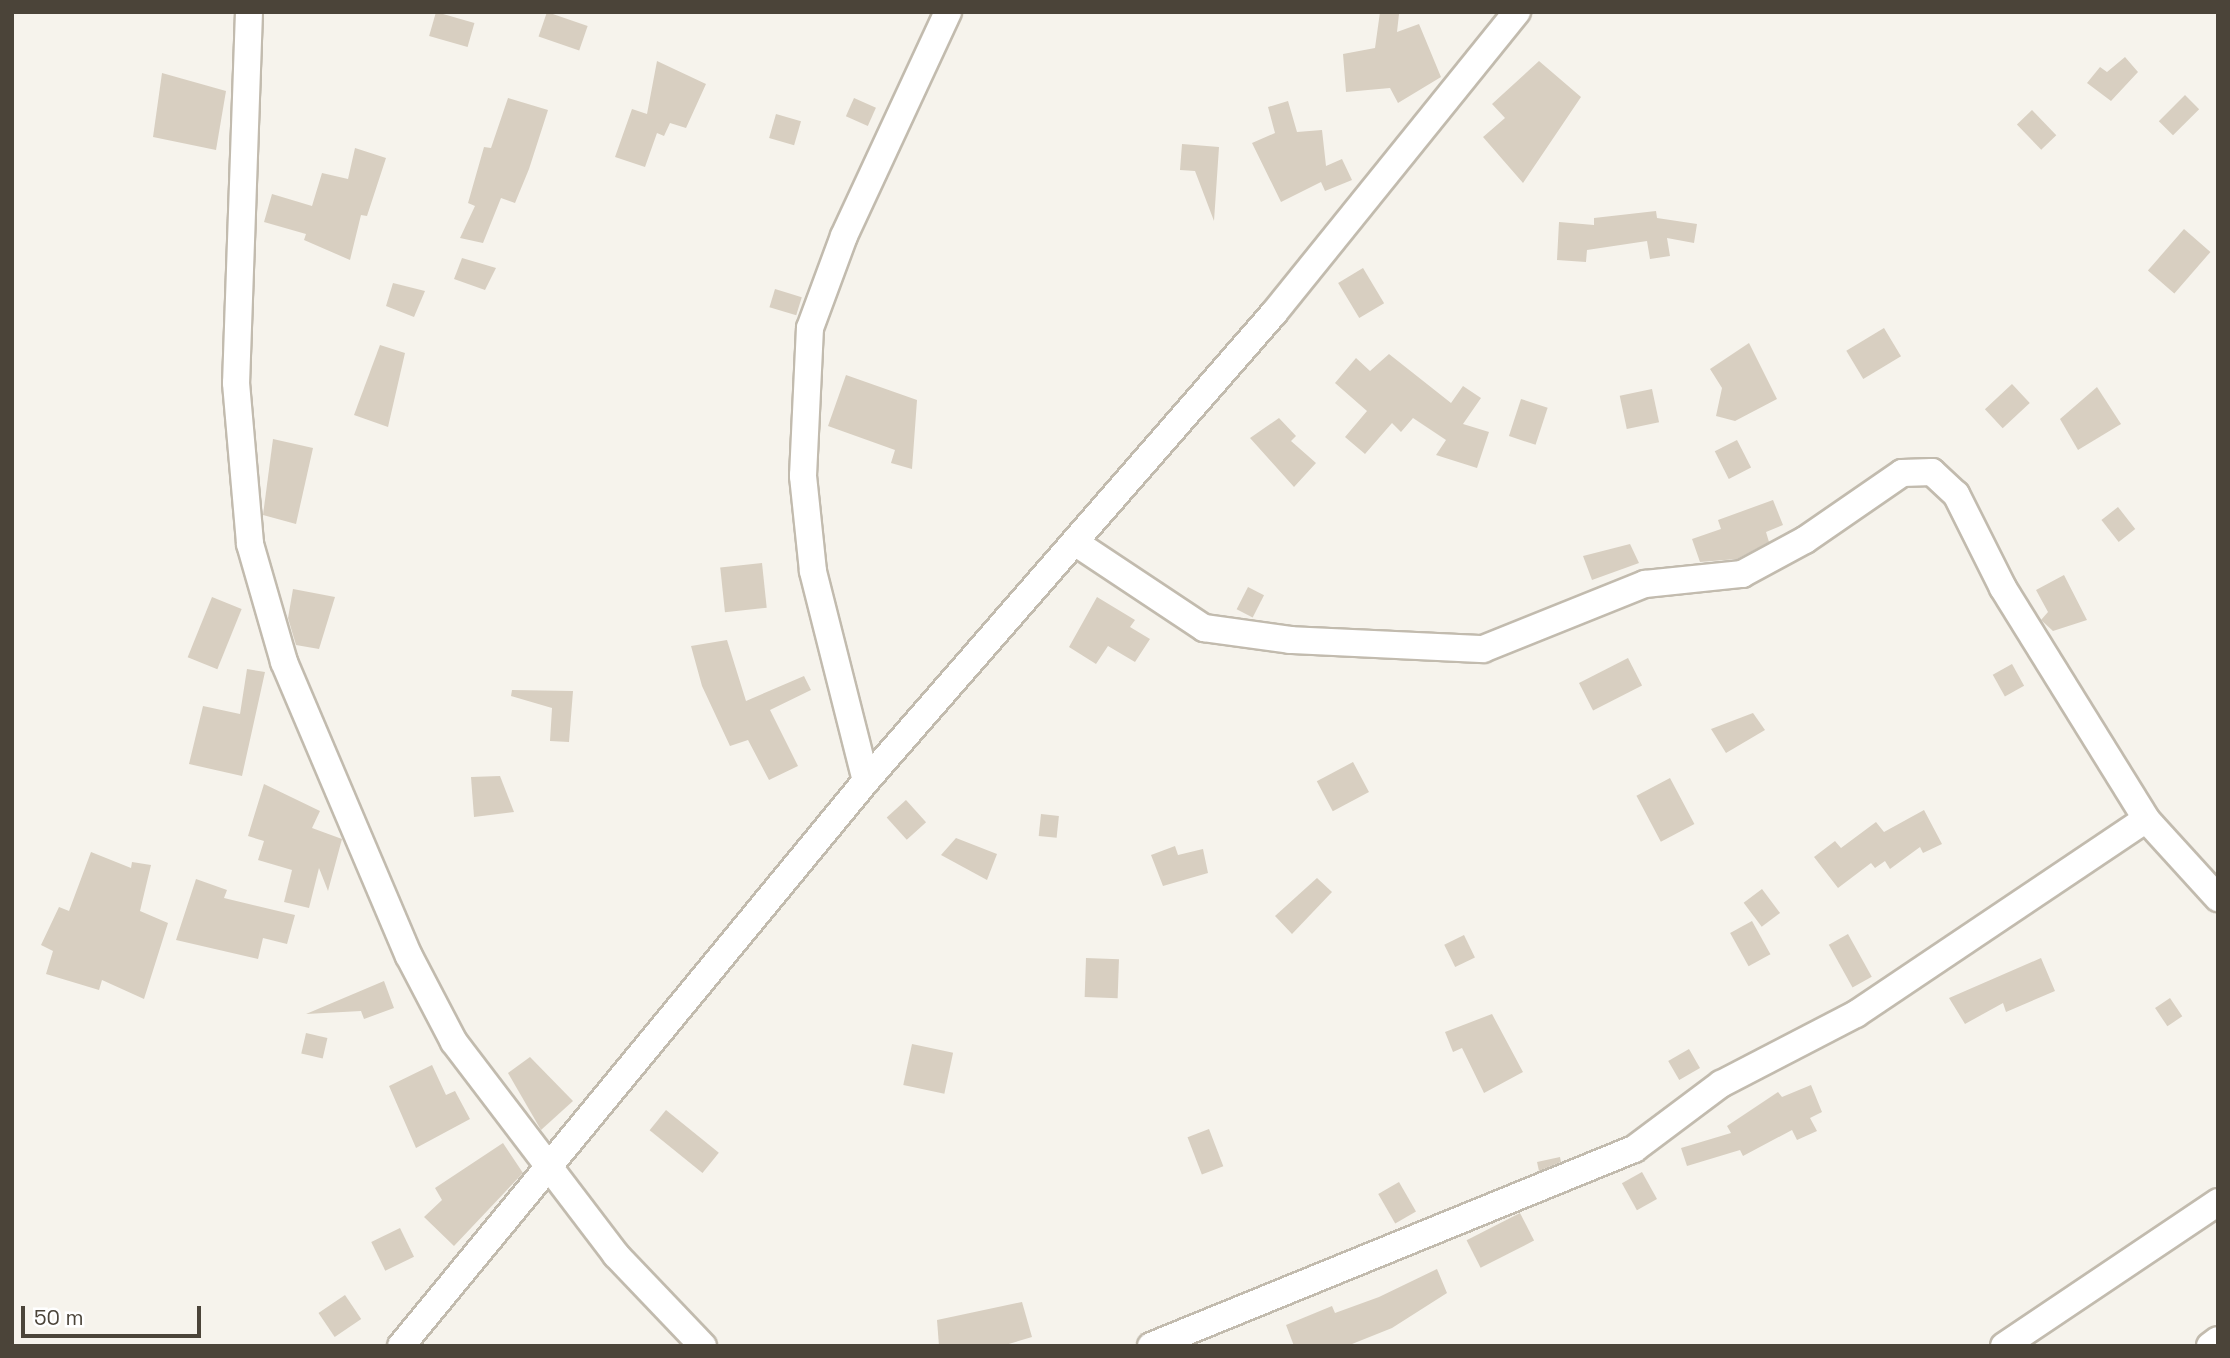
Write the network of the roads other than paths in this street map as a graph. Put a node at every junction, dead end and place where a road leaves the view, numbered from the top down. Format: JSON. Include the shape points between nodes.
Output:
{"nodes":[{"id":1,"x":248,"y":12,"type":"edge"},
{"id":2,"x":948,"y":12,"type":"edge"},
{"id":3,"x":1517,"y":12,"type":"edge"},
{"id":4,"x":1076,"y":543,"type":"junction"},
{"id":5,"x":866,"y":781,"type":"junction"},
{"id":6,"x":2146,"y":819,"type":"junction"},
{"id":7,"x":2218,"y":898,"type":"edge"},
{"id":8,"x":548,"y":1166,"type":"junction"},
{"id":9,"x":2218,"y":1202,"type":"edge"},
{"id":10,"x":2218,"y":1340,"type":"edge"},
{"id":11,"x":401,"y":1346,"type":"edge"},
{"id":12,"x":703,"y":1346,"type":"edge"},
{"id":13,"x":1151,"y":1346,"type":"edge"},
{"id":14,"x":2004,"y":1346,"type":"edge"},
{"id":15,"x":2210,"y":1346,"type":"edge"}],
"edges":[{"from":1,"to":8,"type":"street","via":[[236,383],[259,587],[312,733],[409,956],[454,1042]]},
{"from":2,"to":5,"type":"street","via":[[845,236],[810,328],[803,476],[813,571]]},
{"from":3,"to":4,"type":"street","via":[[1274,313]]},
{"from":4,"to":5,"type":"street"},
{"from":4,"to":6,"type":"street","via":[[1204,628],[1290,640],[1483,649],[1645,584],[1742,574],[1805,540],[1902,473],[1932,472],[1956,494],[2003,588]]},
{"from":5,"to":8,"type":"street"},
{"from":6,"to":7,"type":"street"},
{"from":6,"to":13,"type":"street","via":[[1856,1014],[1721,1084],[1634,1149]]},
{"from":8,"to":11,"type":"street"},
{"from":8,"to":12,"type":"street","via":[[616,1255]]},
{"from":9,"to":14,"type":"street"},
{"from":10,"to":15,"type":"street"}]}
